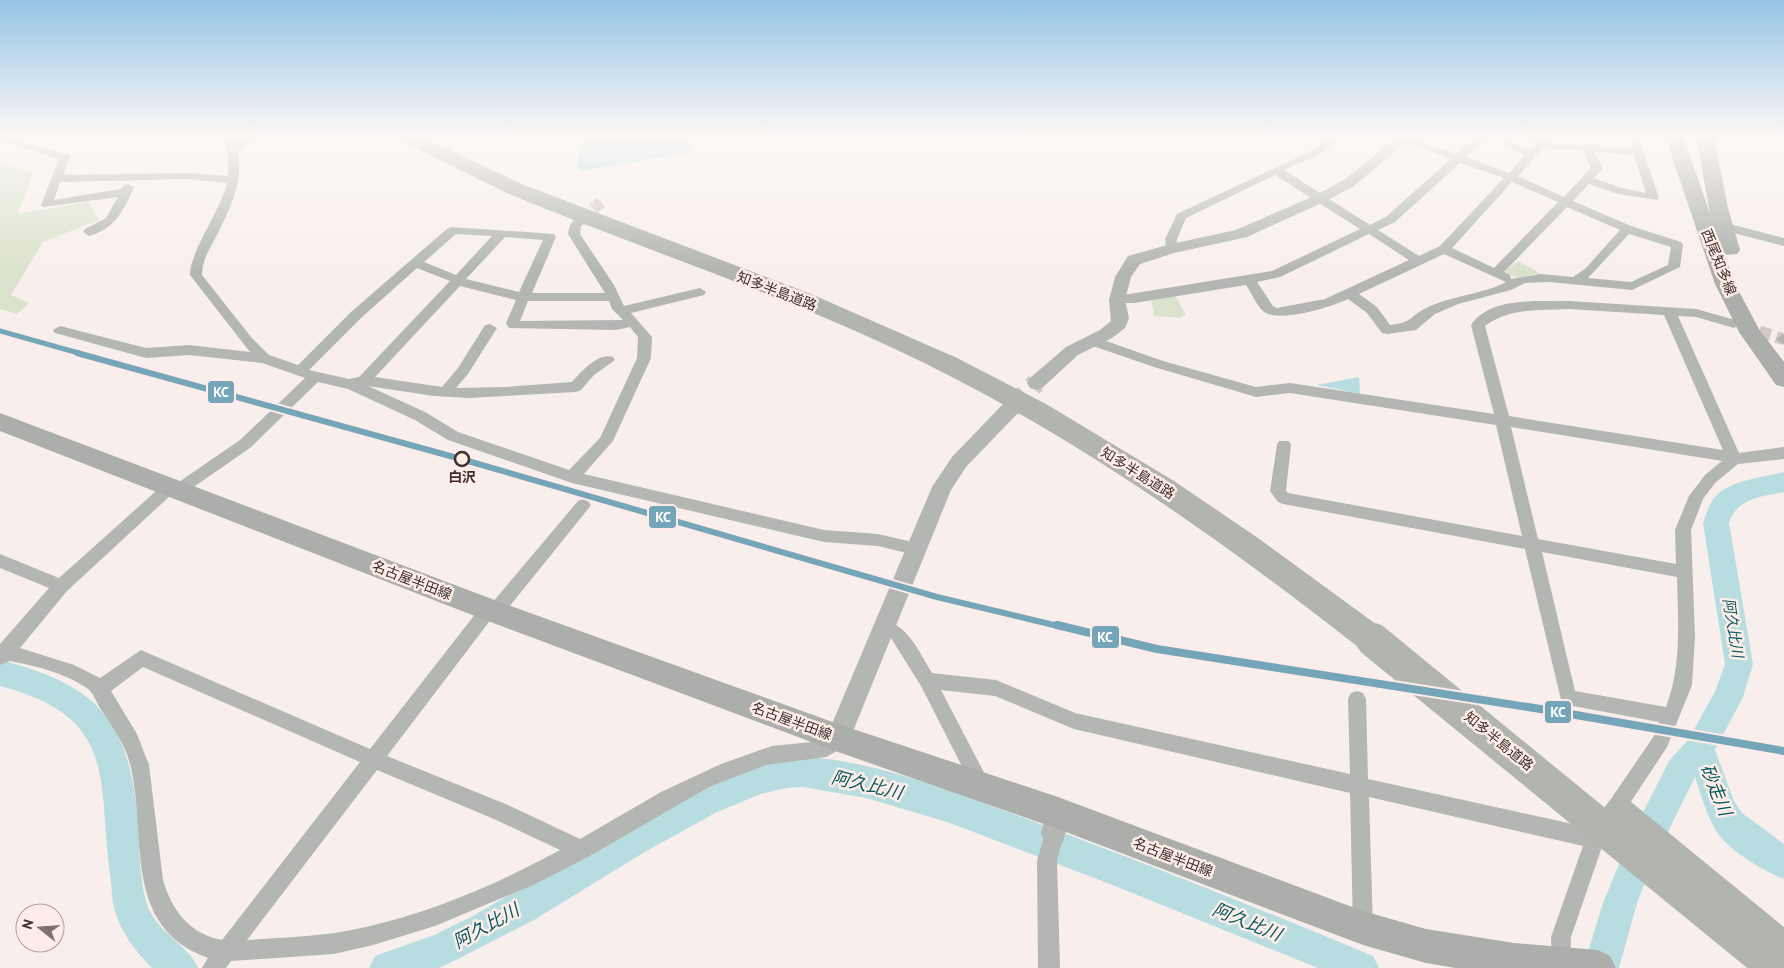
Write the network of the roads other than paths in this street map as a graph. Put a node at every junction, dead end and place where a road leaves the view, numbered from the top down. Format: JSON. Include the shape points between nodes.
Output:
{"nodes":[{"id":1,"x":55,"y":181,"type":"edge"},
{"id":2,"x":131,"y":181,"type":"edge"},
{"id":3,"x":232,"y":181,"type":"edge"},
{"id":4,"x":499,"y":181,"type":"edge"},
{"id":5,"x":527,"y":181,"type":"edge"},
{"id":6,"x":1253,"y":181,"type":"edge"},
{"id":7,"x":1294,"y":181,"type":"edge"},
{"id":8,"x":1351,"y":181,"type":"edge"},
{"id":9,"x":1433,"y":181,"type":"edge"},
{"id":10,"x":1506,"y":181,"type":"edge"},
{"id":11,"x":1520,"y":181,"type":"edge"},
{"id":12,"x":1585,"y":181,"type":"edge"},
{"id":13,"x":1593,"y":181,"type":"edge"},
{"id":14,"x":1648,"y":181,"type":"edge"},
{"id":15,"x":1690,"y":181,"type":"edge"},
{"id":16,"x":1716,"y":181,"type":"edge"},
{"id":17,"x":126,"y":192,"type":"junction"},
{"id":18,"x":1321,"y":198,"type":"junction"},
{"id":19,"x":1566,"y":201,"type":"junction"},
{"id":20,"x":580,"y":220,"type":"tunnel mouth"},
{"id":21,"x":1722,"y":226,"type":"junction"},
{"id":22,"x":1627,"y":229,"type":"junction"},
{"id":23,"x":1370,"y":230,"type":"junction"},
{"id":24,"x":89,"y":232,"type":"dead end"},
{"id":25,"x":501,"y":234,"type":"junction"},
{"id":26,"x":1784,"y":242,"type":"edge"},
{"id":27,"x":1171,"y":249,"type":"junction"},
{"id":28,"x":1444,"y":249,"type":"junction"},
{"id":29,"x":1416,"y":260,"type":"junction"},
{"id":30,"x":416,"y":263,"type":"junction"},
{"id":31,"x":1496,"y":273,"type":"junction"},
{"id":32,"x":459,"y":280,"type":"junction"},
{"id":33,"x":1249,"y":280,"type":"junction"},
{"id":34,"x":1575,"y":281,"type":"junction"},
{"id":35,"x":1514,"y":282,"type":"junction"},
{"id":36,"x":700,"y":292,"type":"dead end"},
{"id":37,"x":1349,"y":293,"type":"junction"},
{"id":38,"x":523,"y":297,"type":"junction"},
{"id":39,"x":612,"y":297,"type":"junction"},
{"id":40,"x":1117,"y":300,"type":"junction"},
{"id":41,"x":621,"y":311,"type":"junction"},
{"id":42,"x":1670,"y":311,"type":"junction"},
{"id":43,"x":632,"y":322,"type":"junction"},
{"id":44,"x":1734,"y":324,"type":"tunnel mouth"},
{"id":45,"x":490,"y":328,"type":"dead end"},
{"id":46,"x":60,"y":330,"type":"dead end"},
{"id":47,"x":1092,"y":341,"type":"junction"},
{"id":48,"x":1784,"y":356,"type":"edge"},
{"id":49,"x":264,"y":358,"type":"junction"},
{"id":50,"x":608,"y":360,"type":"dead end"},
{"id":51,"x":300,"y":371,"type":"junction"},
{"id":52,"x":316,"y":377,"type":"junction"},
{"id":53,"x":365,"y":379,"type":"junction"},
{"id":54,"x":1784,"y":379,"type":"edge"},
{"id":55,"x":1036,"y":383,"type":"tunnel mouth"},
{"id":56,"x":348,"y":384,"type":"junction"},
{"id":57,"x":445,"y":392,"type":"junction"},
{"id":58,"x":1010,"y":408,"type":"tunnel mouth"},
{"id":59,"x":0,"y":422,"type":"edge"},
{"id":60,"x":1503,"y":422,"type":"junction"},
{"id":61,"x":1284,"y":445,"type":"dead end"},
{"id":62,"x":1784,"y":453,"type":"edge"},
{"id":63,"x":1734,"y":459,"type":"junction"},
{"id":64,"x":572,"y":477,"type":"junction"},
{"id":65,"x":174,"y":489,"type":"junction"},
{"id":66,"x":583,"y":506,"type":"dead end"},
{"id":67,"x":1533,"y":544,"type":"junction"},
{"id":68,"x":915,"y":550,"type":"junction"},
{"id":69,"x":0,"y":561,"type":"edge"},
{"id":70,"x":1685,"y":572,"type":"junction"},
{"id":71,"x":61,"y":586,"type":"junction"},
{"id":72,"x":492,"y":611,"type":"junction"},
{"id":73,"x":883,"y":628,"type":"junction"},
{"id":74,"x":1379,"y":633,"type":"junction"},
{"id":75,"x":2,"y":654,"type":"edge"},
{"id":76,"x":927,"y":680,"type":"junction"},
{"id":77,"x":100,"y":689,"type":"junction"},
{"id":78,"x":1357,"y":698,"type":"dead end"},
{"id":79,"x":1672,"y":716,"type":"junction"},
{"id":80,"x":838,"y":738,"type":"junction"},
{"id":81,"x":373,"y":759,"type":"junction"},
{"id":82,"x":982,"y":786,"type":"junction"},
{"id":83,"x":1360,"y":786,"type":"junction"},
{"id":84,"x":1054,"y":833,"type":"junction"},
{"id":85,"x":1595,"y":839,"type":"junction"},
{"id":86,"x":581,"y":850,"type":"junction"},
{"id":87,"x":1363,"y":928,"type":"junction"},
{"id":88,"x":1784,"y":950,"type":"edge"},
{"id":89,"x":219,"y":960,"type":"edge"},
{"id":90,"x":1580,"y":967,"type":"edge"},
{"id":91,"x":1049,"y":968,"type":"edge"},
{"id":92,"x":1774,"y":968,"type":"edge"}],
"edges":[{"from":1,"to":17,"type":"street","via":[[47,205]]},
{"from":2,"to":17,"type":"street"},
{"from":3,"to":49,"type":"street","via":[[228,200],[196,264],[196,275],[246,340]]},
{"from":4,"to":74,"type":"highway","name":"知多半島道路","via":[[859,324],[981,382],[1052,420],[1203,514]]},
{"from":5,"to":74,"type":"highway","name":"知多半島道路","via":[[868,314],[992,372],[1062,410],[1214,503]]},
{"from":6,"to":27,"type":"street","via":[[1181,216],[1171,239]]},
{"from":7,"to":18,"type":"street"},
{"from":8,"to":18,"type":"street"},
{"from":9,"to":23,"type":"street","via":[[1391,219]]},
{"from":10,"to":28,"type":"street"},
{"from":11,"to":19,"type":"street"},
{"from":12,"to":19,"type":"street"},
{"from":13,"to":14,"type":"street","via":[[1618,191],[1653,198]]},
{"from":15,"to":54,"type":"main road","name":"西尾知多線","via":[[1725,284],[1750,332]]},
{"from":16,"to":21,"type":"main road","name":"西尾知多線"},
{"from":17,"to":24,"type":"street","via":[[114,219]]},
{"from":18,"to":23,"type":"street"},
{"from":18,"to":27,"type":"street","via":[[1241,234]]},
{"from":19,"to":22,"type":"street"},
{"from":19,"to":31,"type":"street"},
{"from":20,"to":39,"type":"street","via":[[575,225],[574,234],[608,285]]},
{"from":21,"to":26,"type":"street"},
{"from":21,"to":48,"type":"main road","name":"西尾知多線","via":[[1743,287],[1764,328]]},
{"from":22,"to":34,"type":"street","via":[[1589,272]]},
{"from":22,"to":34,"type":"street","via":[[1677,245],[1674,267],[1632,286]]},
{"from":23,"to":29,"type":"street"},
{"from":23,"to":33,"type":"street","via":[[1276,274]]},
{"from":25,"to":30,"type":"street","via":[[452,231]]},
{"from":25,"to":32,"type":"street"},
{"from":25,"to":38,"type":"street","via":[[550,238]]},
{"from":27,"to":40,"type":"street","via":[[1134,260],[1123,277]]},
{"from":28,"to":29,"type":"street"},
{"from":28,"to":31,"type":"street"},
{"from":29,"to":37,"type":"street"},
{"from":30,"to":32,"type":"street"},
{"from":30,"to":51,"type":"street","via":[[356,315]]},
{"from":31,"to":35,"type":"street"},
{"from":32,"to":38,"type":"street"},
{"from":32,"to":53,"type":"street"},
{"from":33,"to":37,"type":"street","via":[[1268,309],[1276,312],[1328,303]]},
{"from":33,"to":40,"type":"street"},
{"from":34,"to":35,"type":"street","via":[[1546,276]]},
{"from":35,"to":37,"type":"street","via":[[1507,287],[1454,301],[1430,312],[1411,327],[1387,330],[1372,310]]},
{"from":36,"to":41,"type":"street"},
{"from":38,"to":39,"type":"street"},
{"from":38,"to":43,"type":"street","via":[[512,323],[514,325],[616,326]]},
{"from":39,"to":41,"type":"street"},
{"from":40,"to":47,"type":"street","via":[[1119,324]]},
{"from":41,"to":43,"type":"street"},
{"from":42,"to":44,"type":"street","via":[[1711,316]]},
{"from":42,"to":60,"type":"street","via":[[1569,305],[1519,306],[1493,314],[1478,325]]},
{"from":42,"to":63,"type":"street"},
{"from":43,"to":64,"type":"street","via":[[645,337],[640,369],[606,442]]},
{"from":45,"to":57,"type":"street","via":[[463,372]]},
{"from":46,"to":49,"type":"street","via":[[146,353],[189,350]]},
{"from":47,"to":55,"type":"street","via":[[1072,351]]},
{"from":47,"to":60,"type":"street","via":[[1256,392],[1290,388]]},
{"from":49,"to":51,"type":"street"},
{"from":50,"to":57,"type":"street","via":[[589,372],[576,387]]},
{"from":51,"to":52,"type":"street"},
{"from":52,"to":56,"type":"street"},
{"from":52,"to":65,"type":"street","via":[[245,444]]},
{"from":53,"to":56,"type":"street"},
{"from":53,"to":57,"type":"street"},
{"from":56,"to":64,"type":"street","via":[[420,416],[453,436]]},
{"from":58,"to":68,"type":"street","via":[[950,472]]},
{"from":59,"to":65,"type":"main road","name":"名古屋半田線"},
{"from":60,"to":63,"type":"street","via":[[1712,452]]},
{"from":60,"to":67,"type":"street"},
{"from":61,"to":67,"type":"street","via":[[1278,491],[1283,498]]},
{"from":62,"to":63,"type":"street"},
{"from":63,"to":70,"type":"street","via":[[1710,479],[1690,512],[1683,530]]},
{"from":64,"to":68,"type":"street","via":[[824,536],[878,540]]},
{"from":65,"to":71,"type":"street"},
{"from":65,"to":72,"type":"main road","name":"名古屋半田線"},
{"from":66,"to":72,"type":"street"},
{"from":67,"to":70,"type":"street"},
{"from":67,"to":79,"type":"street","via":[[1568,698]]},
{"from":68,"to":73,"type":"street"},
{"from":69,"to":71,"type":"street"},
{"from":70,"to":79,"type":"street","via":[[1687,637],[1684,676]]},
{"from":71,"to":75,"type":"street"},
{"from":72,"to":80,"type":"main road","name":"名古屋半田線"},
{"from":72,"to":81,"type":"street"},
{"from":73,"to":76,"type":"street","via":[[897,634]]},
{"from":73,"to":80,"type":"street"},
{"from":74,"to":88,"type":"highway","name":"知多半島道路","bridge":true,"via":[[1492,710]]},
{"from":74,"to":92,"type":"highway","name":"知多半島道路","bridge":true,"via":[[1477,722]]},
{"from":75,"to":77,"type":"street","via":[[53,665],[80,675]]},
{"from":76,"to":82,"type":"street"},
{"from":76,"to":83,"type":"street","via":[[996,688],[1074,721]]},
{"from":77,"to":81,"type":"street","via":[[141,658]]},
{"from":77,"to":89,"type":"street","via":[[122,722],[138,759],[145,788],[152,880],[160,899],[170,919],[185,936]]},
{"from":78,"to":83,"type":"street"},
{"from":79,"to":85,"type":"street","via":[[1661,741]]},
{"from":80,"to":82,"type":"main road","name":"名古屋半田線"},
{"from":80,"to":86,"type":"street","via":[[827,748],[772,755],[681,790]]},
{"from":81,"to":86,"type":"street","via":[[501,812]]},
{"from":81,"to":89,"type":"street"},
{"from":82,"to":84,"type":"main road","name":"名古屋半田線"},
{"from":83,"to":85,"type":"street"},
{"from":83,"to":87,"type":"street"},
{"from":84,"to":87,"type":"main road","name":"名古屋半田線"},
{"from":84,"to":91,"type":"street","via":[[1047,877]]},
{"from":85,"to":90,"type":"street","via":[[1561,937]]},
{"from":86,"to":89,"type":"street","via":[[478,900],[424,921],[339,943]]},
{"from":87,"to":90,"type":"main road","name":"名古屋半田線","via":[[1426,946]]}]}
